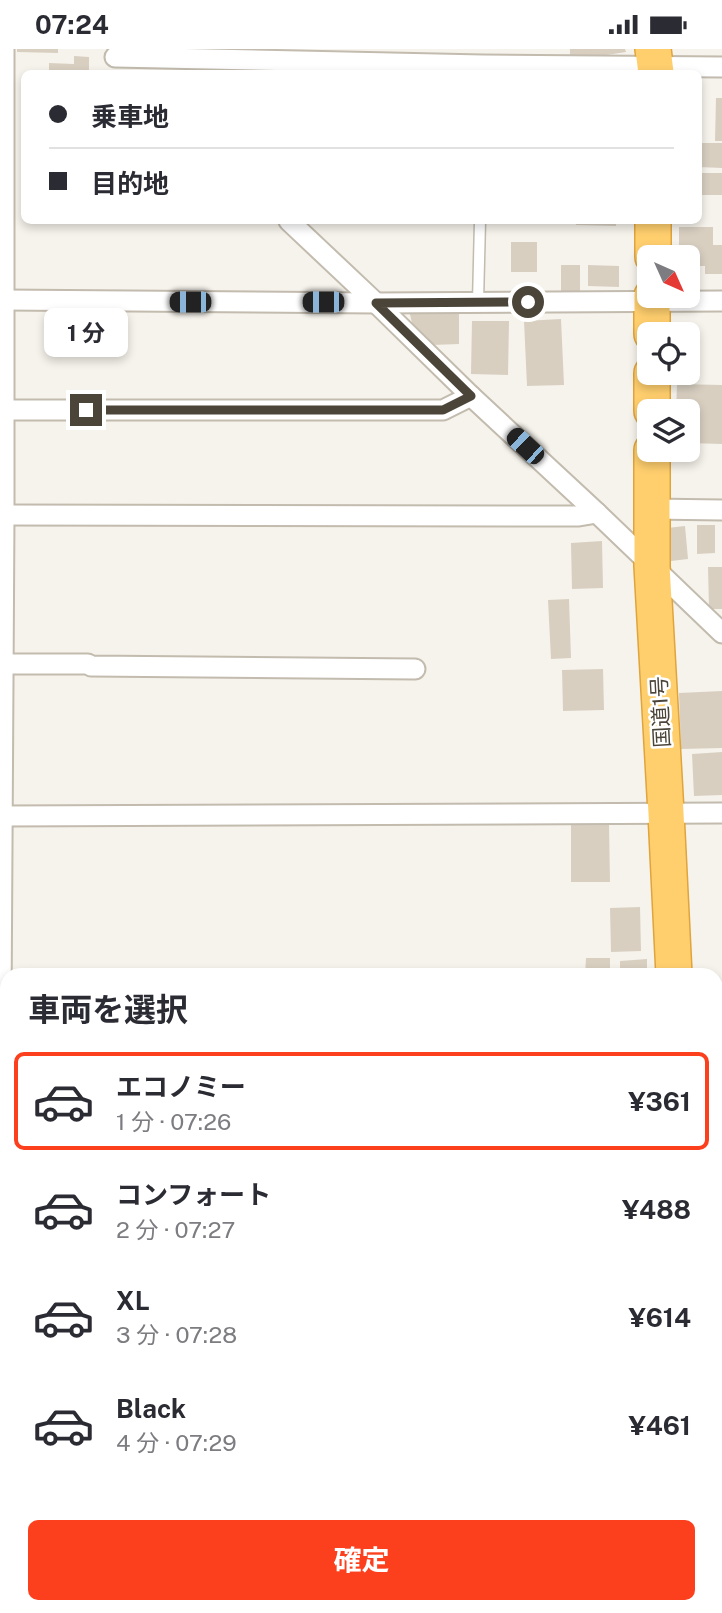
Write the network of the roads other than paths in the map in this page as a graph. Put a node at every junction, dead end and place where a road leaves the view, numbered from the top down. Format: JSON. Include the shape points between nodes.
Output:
{"nodes":[{"id":1,"x":4,"y":49,"type":"edge"},
{"id":2,"x":111,"y":53,"type":"edge"},
{"id":3,"x":192,"y":54,"type":"edge"},
{"id":4,"x":334,"y":55,"type":"edge"},
{"id":5,"x":655,"y":63,"type":"edge"},
{"id":6,"x":722,"y":67,"type":"edge"},
{"id":7,"x":483,"y":69,"type":"edge"},
{"id":8,"x":130,"y":70,"type":"edge"},
{"id":9,"x":292,"y":224,"type":"edge"},
{"id":10,"x":480,"y":224,"type":"edge"},
{"id":11,"x":653,"y":224,"type":"edge"},
{"id":12,"x":653,"y":245,"type":"edge"},
{"id":13,"x":722,"y":301,"type":"edge"},
{"id":14,"x":478,"y":302,"type":"junction"},
{"id":15,"x":376,"y":303,"type":"junction"},
{"id":16,"x":3,"y":304,"type":"edge"},
{"id":17,"x":652,"y":310,"type":"edge"},
{"id":18,"x":471,"y":396,"type":"junction"},
{"id":19,"x":4,"y":410,"type":"junction"},
{"id":20,"x":652,"y":462,"type":"edge"},
{"id":21,"x":652,"y":509,"type":"junction"},
{"id":22,"x":722,"y":510,"type":"edge"},
{"id":23,"x":597,"y":513,"type":"junction"},
{"id":24,"x":4,"y":515,"type":"junction"},
{"id":25,"x":2,"y":536,"type":"edge"},
{"id":26,"x":652,"y":566,"type":"junction"},
{"id":27,"x":722,"y":633,"type":"edge"},
{"id":28,"x":3,"y":664,"type":"junction"},
{"id":29,"x":415,"y":669,"type":"dead end"},
{"id":30,"x":666,"y":813,"type":"junction"},
{"id":31,"x":722,"y":813,"type":"edge"},
{"id":32,"x":2,"y":816,"type":"junction"},
{"id":33,"x":3,"y":968,"type":"edge"},
{"id":34,"x":674,"y":968,"type":"edge"}],
"edges":[{"from":1,"to":16,"type":"street"},
{"from":2,"to":3,"type":"street"},
{"from":2,"to":8,"type":"street"},
{"from":3,"to":4,"type":"street"},
{"from":4,"to":7,"type":"street"},
{"from":5,"to":6,"type":"street"},
{"from":5,"to":7,"type":"street"},
{"from":9,"to":15,"type":"street"},
{"from":10,"to":14,"type":"lane"},
{"from":11,"to":12,"type":"highway"},
{"from":13,"to":17,"type":"street"},
{"from":14,"to":15,"type":"street"},
{"from":14,"to":17,"type":"street"},
{"from":15,"to":16,"type":"street"},
{"from":15,"to":18,"type":"street"},
{"from":16,"to":19,"type":"street"},
{"from":18,"to":19,"type":"street","via":[[443,410]]},
{"from":18,"to":23,"type":"street"},
{"from":19,"to":24,"type":"street"},
{"from":20,"to":21,"type":"highway","name":"国道1号"},
{"from":21,"to":22,"type":"street"},
{"from":21,"to":26,"type":"highway","name":"国道1号"},
{"from":23,"to":24,"type":"street"},
{"from":23,"to":26,"type":"street"},
{"from":24,"to":25,"type":"street"},
{"from":25,"to":28,"type":"street"},
{"from":26,"to":27,"type":"street"},
{"from":26,"to":30,"type":"highway","name":"国道1号"},
{"from":28,"to":29,"type":"street"},
{"from":28,"to":32,"type":"street"},
{"from":30,"to":31,"type":"street"},
{"from":30,"to":32,"type":"street"},
{"from":30,"to":34,"type":"highway","name":"国道1号"},
{"from":32,"to":33,"type":"street"}]}
